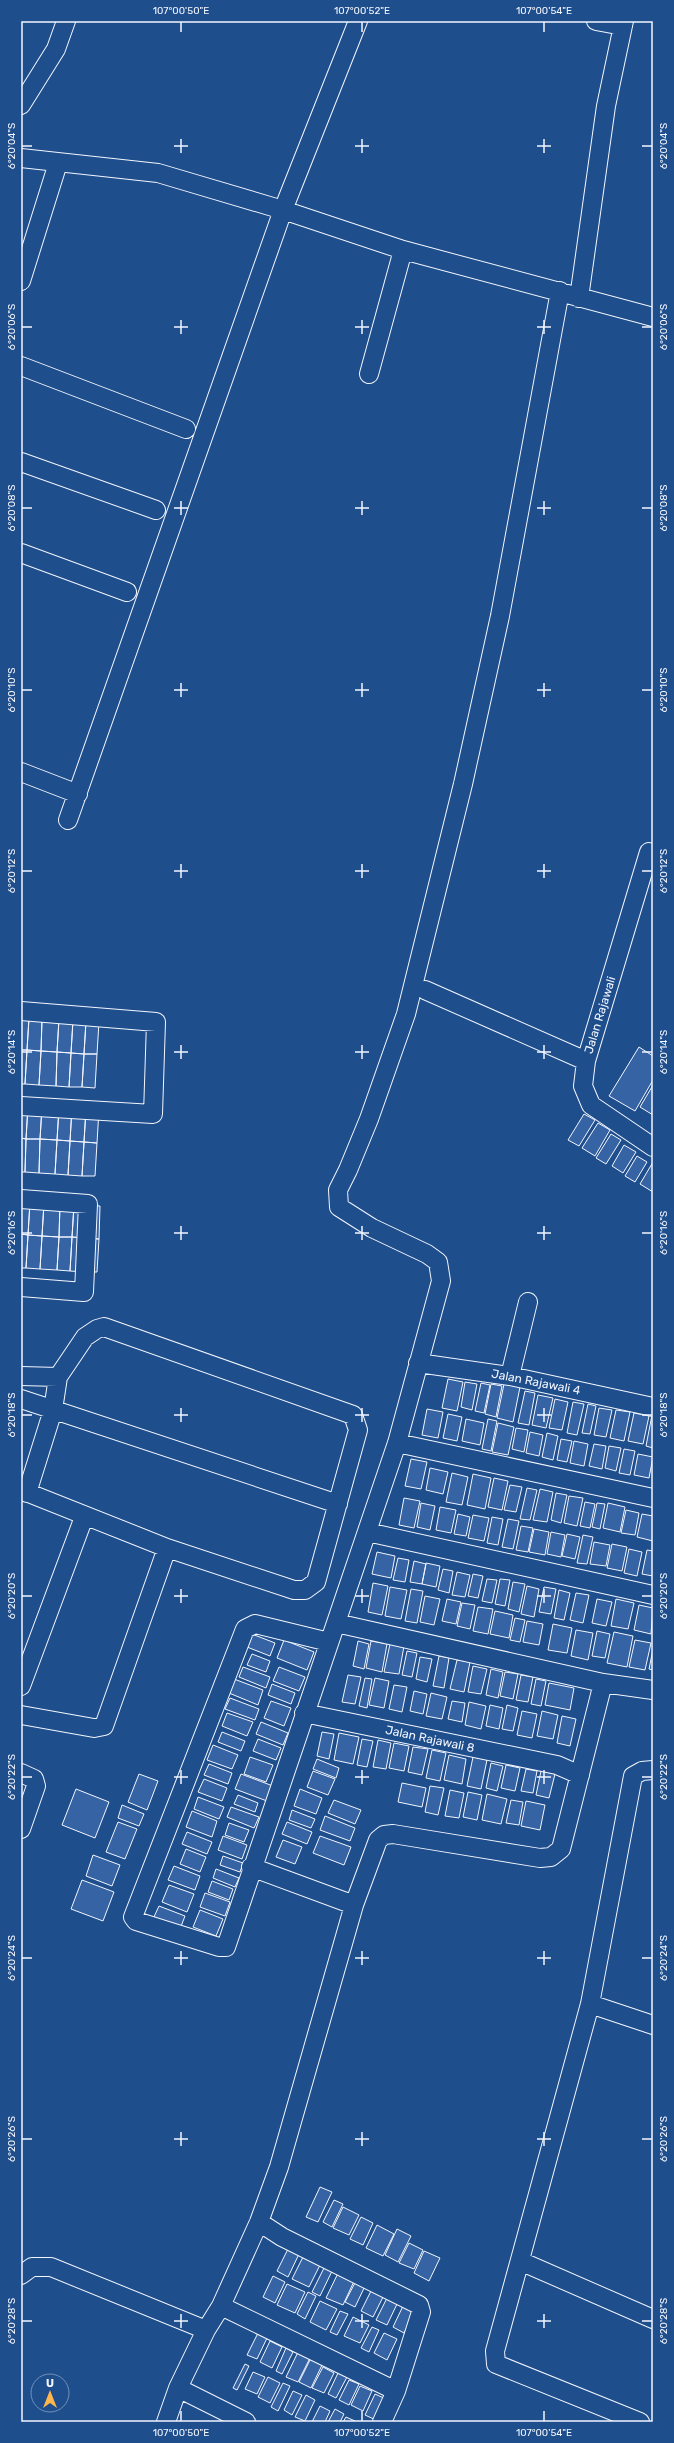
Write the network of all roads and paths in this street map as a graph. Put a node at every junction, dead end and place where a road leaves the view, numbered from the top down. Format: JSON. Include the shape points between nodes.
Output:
{"nodes":[{"id":1,"x":66,"y":21,"type":"edge"},
{"id":2,"x":358,"y":21,"type":"edge"},
{"id":3,"x":596,"y":21,"type":"edge"},
{"id":4,"x":623,"y":24,"type":"edge"},
{"id":5,"x":21,"y":105,"type":"edge"},
{"id":6,"x":21,"y":158,"type":"edge"},
{"id":7,"x":58,"y":163,"type":"junction"},
{"id":8,"x":283,"y":210,"type":"junction"},
{"id":9,"x":403,"y":250,"type":"junction"},
{"id":10,"x":21,"y":280,"type":"edge"},
{"id":11,"x":560,"y":291,"type":"junction"},
{"id":12,"x":579,"y":298,"type":"junction"},
{"id":13,"x":653,"y":317,"type":"edge"},
{"id":14,"x":21,"y":366,"type":"edge"},
{"id":15,"x":368,"y":374,"type":"dead end"},
{"id":16,"x":186,"y":429,"type":"dead end"},
{"id":17,"x":21,"y":462,"type":"edge"},
{"id":18,"x":156,"y":510,"type":"dead end"},
{"id":19,"x":21,"y":553,"type":"edge"},
{"id":20,"x":127,"y":592,"type":"dead end"},
{"id":21,"x":21,"y":772,"type":"edge"},
{"id":22,"x":78,"y":794,"type":"junction"},
{"id":23,"x":68,"y":820,"type":"dead end"},
{"id":24,"x":649,"y":852,"type":"dead end"},
{"id":25,"x":425,"y":990,"type":"dead end"},
{"id":26,"x":21,"y":1011,"type":"edge"},
{"id":27,"x":586,"y":1061,"type":"junction"},
{"id":28,"x":21,"y":1106,"type":"edge"},
{"id":29,"x":653,"y":1148,"type":"edge"},
{"id":30,"x":21,"y":1199,"type":"edge"},
{"id":31,"x":21,"y":1287,"type":"edge"},
{"id":32,"x":528,"y":1302,"type":"dead end"},
{"id":33,"x":418,"y":1363,"type":"junction"},
{"id":34,"x":21,"y":1376,"type":"edge"},
{"id":35,"x":510,"y":1376,"type":"junction"},
{"id":36,"x":58,"y":1377,"type":"junction"},
{"id":37,"x":21,"y":1400,"type":"edge"},
{"id":38,"x":653,"y":1406,"type":"edge"},
{"id":39,"x":53,"y":1410,"type":"junction"},
{"id":40,"x":397,"y":1443,"type":"junction"},
{"id":41,"x":24,"y":1492,"type":"edge"},
{"id":42,"x":653,"y":1498,"type":"edge"},
{"id":43,"x":338,"y":1504,"type":"junction"},
{"id":44,"x":84,"y":1517,"type":"junction"},
{"id":45,"x":367,"y":1532,"type":"junction"},
{"id":46,"x":168,"y":1548,"type":"junction"},
{"id":47,"x":653,"y":1595,"type":"edge"},
{"id":48,"x":336,"y":1623,"type":"junction"},
{"id":49,"x":329,"y":1642,"type":"junction"},
{"id":50,"x":603,"y":1683,"type":"junction"},
{"id":51,"x":21,"y":1686,"type":"edge"},
{"id":52,"x":653,"y":1690,"type":"edge"},
{"id":53,"x":304,"y":1713,"type":"junction"},
{"id":54,"x":21,"y":1715,"type":"edge"},
{"id":55,"x":653,"y":1770,"type":"edge"},
{"id":56,"x":21,"y":1773,"type":"edge"},
{"id":57,"x":580,"y":1775,"type":"junction"},
{"id":58,"x":21,"y":1829,"type":"edge"},
{"id":59,"x":251,"y":1867,"type":"junction"},
{"id":60,"x":354,"y":1905,"type":"junction"},
{"id":61,"x":590,"y":2004,"type":"junction"},
{"id":62,"x":653,"y":2025,"type":"edge"},
{"id":63,"x":258,"y":2222,"type":"junction"},
{"id":64,"x":520,"y":2261,"type":"junction"},
{"id":65,"x":21,"y":2275,"type":"edge"},
{"id":66,"x":221,"y":2306,"type":"junction"},
{"id":67,"x":653,"y":2319,"type":"edge"},
{"id":68,"x":206,"y":2330,"type":"junction"},
{"id":69,"x":178,"y":2388,"type":"junction"},
{"id":70,"x":396,"y":2392,"type":"junction"},
{"id":71,"x":166,"y":2422,"type":"edge"},
{"id":72,"x":246,"y":2422,"type":"edge"},
{"id":73,"x":382,"y":2422,"type":"edge"},
{"id":74,"x":640,"y":2422,"type":"edge"}],
"edges":[{"from":1,"to":5,"type":"street","via":[[56,49]]},
{"from":2,"to":8,"type":"street"},
{"from":3,"to":4,"type":"street"},
{"from":4,"to":12,"type":"street","via":[[606,106]]},
{"from":6,"to":7,"type":"street"},
{"from":7,"to":8,"type":"street","via":[[158,174]]},
{"from":7,"to":10,"type":"street"},
{"from":8,"to":9,"type":"street"},
{"from":8,"to":22,"type":"street"},
{"from":9,"to":11,"type":"street"},
{"from":9,"to":15,"type":"street"},
{"from":11,"to":12,"type":"street"},
{"from":11,"to":33,"type":"street","via":[[500,616],[463,784],[406,1014],[366,1126],[338,1190],[339,1207],[372,1228],[427,1254],[438,1262],[441,1281]]},
{"from":12,"to":13,"type":"street"},
{"from":14,"to":16,"type":"street"},
{"from":17,"to":18,"type":"street"},
{"from":19,"to":20,"type":"street"},
{"from":21,"to":22,"type":"street"},
{"from":22,"to":23,"type":"street"},
{"from":24,"to":27,"type":"street","name":"Jalan Rajawali"},
{"from":25,"to":27,"type":"street"},
{"from":26,"to":28,"type":"street","via":[[156,1022],[153,1114]]},
{"from":27,"to":29,"type":"street","name":"Jalan Rajawali","via":[[583,1086],[591,1106]]},
{"from":30,"to":31,"type":"street","via":[[88,1204],[84,1292]]},
{"from":32,"to":35,"type":"street"},
{"from":33,"to":35,"type":"street","name":"Jalan Rajawali 4"},
{"from":33,"to":40,"type":"street"},
{"from":34,"to":36,"type":"street"},
{"from":35,"to":38,"type":"street","name":"Jalan Rajawali 4"},
{"from":36,"to":39,"type":"street"},
{"from":36,"to":43,"type":"street","via":[[85,1337],[104,1327],[353,1415],[358,1430]]},
{"from":37,"to":39,"type":"street"},
{"from":39,"to":41,"type":"street"},
{"from":39,"to":43,"type":"street"},
{"from":40,"to":42,"type":"street"},
{"from":40,"to":45,"type":"street"},
{"from":41,"to":44,"type":"street"},
{"from":43,"to":46,"type":"street","via":[[316,1582],[305,1590],[294,1590]]},
{"from":44,"to":46,"type":"street"},
{"from":44,"to":51,"type":"street"},
{"from":45,"to":47,"type":"street"},
{"from":45,"to":48,"type":"street"},
{"from":46,"to":54,"type":"street","via":[[104,1726],[94,1728]]},
{"from":48,"to":49,"type":"street"},
{"from":48,"to":50,"type":"street"},
{"from":49,"to":53,"type":"street"},
{"from":49,"to":59,"type":"street","via":[[255,1624],[245,1629],[135,1910],[134,1919],[223,1948],[226,1946]]},
{"from":50,"to":52,"type":"street"},
{"from":50,"to":57,"type":"street"},
{"from":53,"to":57,"type":"street","name":"Jalan Rajawali 8","via":[[557,1766]]},
{"from":53,"to":59,"type":"street"},
{"from":55,"to":61,"type":"street","via":[[642,1771],[633,1776]]},
{"from":56,"to":58,"type":"street","via":[[34,1779],[36,1786]]},
{"from":57,"to":60,"type":"street","via":[[561,1849],[551,1857],[540,1858],[393,1834],[384,1835],[378,1840]]},
{"from":59,"to":60,"type":"street"},
{"from":60,"to":63,"type":"street","via":[[279,2167]]},
{"from":61,"to":62,"type":"street"},
{"from":61,"to":64,"type":"street"},
{"from":63,"to":66,"type":"street"},
{"from":63,"to":70,"type":"street","via":[[420,2305],[421,2312]]},
{"from":64,"to":67,"type":"street"},
{"from":64,"to":74,"type":"street","via":[[494,2351],[496,2364]]},
{"from":65,"to":68,"type":"street","via":[[32,2267],[51,2266]]},
{"from":66,"to":68,"type":"street"},
{"from":66,"to":70,"type":"street"},
{"from":68,"to":69,"type":"street"},
{"from":69,"to":71,"type":"street"},
{"from":69,"to":72,"type":"street"},
{"from":70,"to":73,"type":"street"}]}
